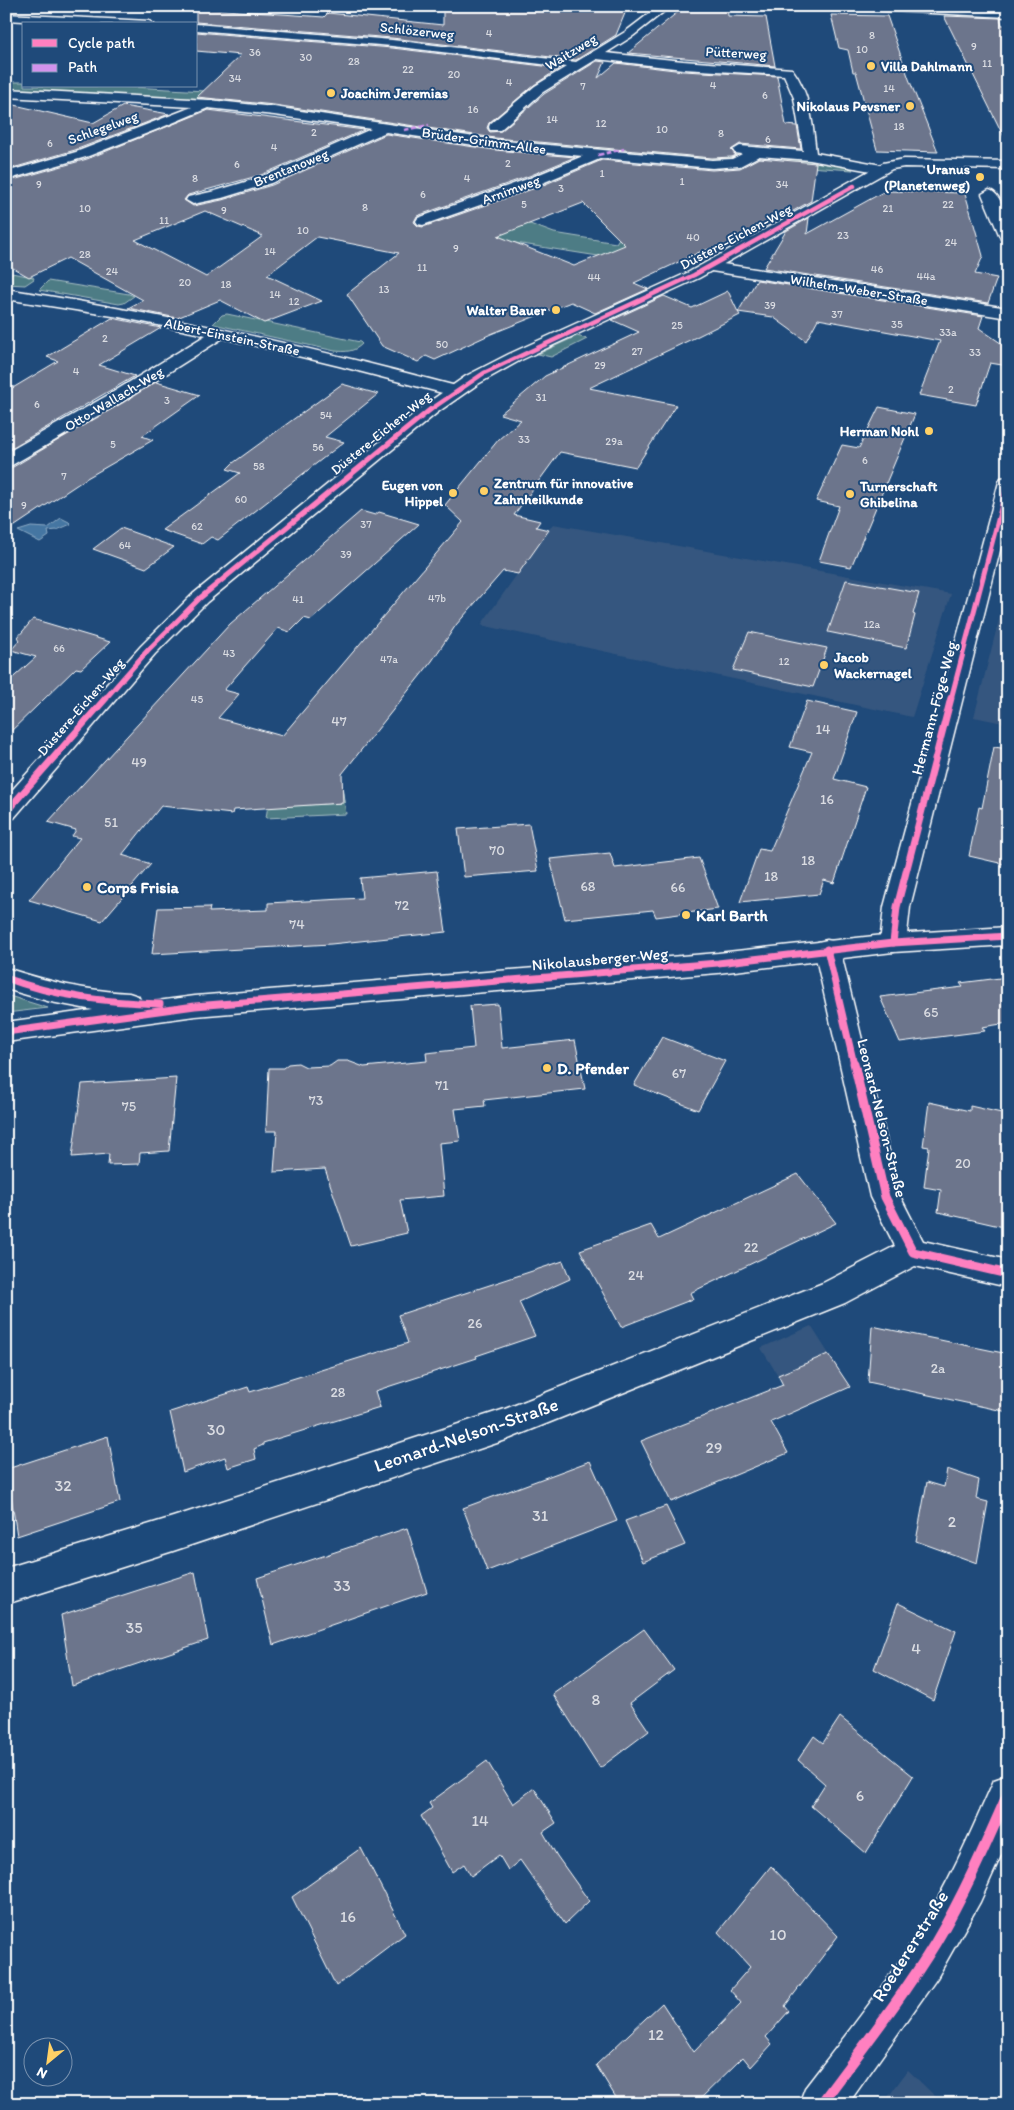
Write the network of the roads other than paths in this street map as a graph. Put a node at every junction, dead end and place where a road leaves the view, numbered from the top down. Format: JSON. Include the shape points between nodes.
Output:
{"nodes":[{"id":1,"x":666,"y":6,"type":"edge"},
{"id":2,"x":851,"y":6,"type":"edge"},
{"id":3,"x":912,"y":8,"type":"edge"},
{"id":4,"x":1008,"y":14,"type":"edge"},
{"id":5,"x":6,"y":17,"type":"edge"},
{"id":6,"x":108,"y":22,"type":"edge"},
{"id":7,"x":198,"y":27,"type":"edge"},
{"id":8,"x":594,"y":55,"type":"junction"},
{"id":9,"x":575,"y":66,"type":"junction"},
{"id":10,"x":6,"y":93,"type":"edge"},
{"id":11,"x":231,"y":95,"type":"dead end"},
{"id":12,"x":209,"y":104,"type":"junction"},
{"id":13,"x":412,"y":114,"type":"dead end"},
{"id":14,"x":439,"y":118,"type":"dead end"},
{"id":15,"x":490,"y":126,"type":"joint"},
{"id":16,"x":386,"y":127,"type":"junction"},
{"id":17,"x":515,"y":129,"type":"dead end"},
{"id":18,"x":603,"y":139,"type":"dead end"},
{"id":19,"x":640,"y":143,"type":"dead end"},
{"id":20,"x":731,"y":149,"type":"dead end"},
{"id":21,"x":758,"y":151,"type":"junction"},
{"id":22,"x":598,"y":155,"type":"junction"},
{"id":23,"x":810,"y":156,"type":"junction"},
{"id":24,"x":1008,"y":165,"type":"edge"},
{"id":25,"x":882,"y":169,"type":"junction"},
{"id":26,"x":6,"y":176,"type":"edge"},
{"id":27,"x":989,"y":194,"type":"dead end"},
{"id":28,"x":193,"y":200,"type":"dead end"},
{"id":29,"x":422,"y":221,"type":"dead end"},
{"id":30,"x":1008,"y":239,"type":"edge"},
{"id":31,"x":710,"y":266,"type":"junction"},
{"id":32,"x":6,"y":294,"type":"edge"},
{"id":33,"x":1008,"y":314,"type":"edge"},
{"id":34,"x":220,"y":333,"type":"junction"},
{"id":35,"x":454,"y":391,"type":"junction"},
{"id":36,"x":6,"y":461,"type":"edge"},
{"id":37,"x":1008,"y":482,"type":"edge"},
{"id":38,"x":6,"y":812,"type":"edge"},
{"id":39,"x":1008,"y":936,"type":"edge"},
{"id":40,"x":892,"y":943,"type":"junction"},
{"id":41,"x":827,"y":949,"type":"junction"},
{"id":42,"x":6,"y":978,"type":"edge"},
{"id":43,"x":195,"y":1006,"type":"junction"},
{"id":44,"x":6,"y":1032,"type":"edge"},
{"id":45,"x":913,"y":1252,"type":"junction"},
{"id":46,"x":1008,"y":1274,"type":"edge"},
{"id":47,"x":6,"y":1586,"type":"edge"},
{"id":48,"x":1008,"y":1794,"type":"edge"},
{"id":49,"x":821,"y":2104,"type":"edge"}],
"edges":[{"from":1,"to":8,"type":"street","name":"Waitzweg"},
{"from":2,"to":3,"type":"street"},
{"from":3,"to":4,"type":"street"},
{"from":5,"to":6,"type":"street"},
{"from":7,"to":9,"type":"street","name":"Schlözerweg","via":[[392,43]]},
{"from":8,"to":9,"type":"street","name":"Waitzweg"},
{"from":8,"to":23,"type":"street","name":"Pütterweg","via":[[788,72],[793,76],[806,123]]},
{"from":9,"to":15,"type":"street","name":"Waitzweg"},
{"from":10,"to":12,"type":"street","name":"Brüder-Grimm-Allee"},
{"from":11,"to":12,"type":"street","name":"Brüder-Grimm-Allee"},
{"from":12,"to":16,"type":"street","name":"Brüder-Grimm-Allee"},
{"from":12,"to":26,"type":"street","name":"Schlegelweg","via":[[100,147],[32,171]]},
{"from":13,"to":14,"type":"street","name":"Brüder-Grimm-Allee"},
{"from":15,"to":17,"type":"street","name":"Brüder-Grimm-Allee"},
{"from":16,"to":22,"type":"street","name":"Brüder-Grimm-Allee","via":[[495,144]]},
{"from":16,"to":28,"type":"street","name":"Brentanoweg","via":[[280,173],[218,196]]},
{"from":18,"to":19,"type":"street"},
{"from":20,"to":21,"type":"street"},
{"from":21,"to":22,"type":"street","name":"Brüder-Grimm-Allee","via":[[726,164]]},
{"from":21,"to":23,"type":"street"},
{"from":22,"to":29,"type":"street","name":"Arnimweg"},
{"from":23,"to":25,"type":"street"},
{"from":24,"to":25,"type":"street","via":[[904,163]]},
{"from":25,"to":31,"type":"street","name":"Düstere-Eichen-Weg"},
{"from":27,"to":30,"type":"street"},
{"from":31,"to":33,"type":"street","name":"Wilhelm-Weber-Straße"},
{"from":31,"to":35,"type":"street","name":"Düstere-Eichen-Weg","via":[[515,357]]},
{"from":32,"to":34,"type":"street","name":"Albert-Einstein-Straße"},
{"from":34,"to":35,"type":"street","name":"Albert-Einstein-Straße"},
{"from":34,"to":36,"type":"street","name":"Otto-Wallach-Weg"},
{"from":35,"to":38,"type":"street","name":"Düstere-Eichen-Weg","via":[[200,598],[148,650]]},
{"from":37,"to":40,"type":"street","name":"Hermann-Föge-Weg","via":[[924,802]]},
{"from":39,"to":40,"type":"street","name":"Nikolausberger Weg"},
{"from":40,"to":41,"type":"street","name":"Nikolausberger Weg"},
{"from":41,"to":43,"type":"street","name":"Nikolausberger Weg","via":[[718,963]]},
{"from":41,"to":45,"type":"street","name":"Leonard-Nelson-Straße","via":[[885,1197]]},
{"from":42,"to":43,"type":"street","name":"Nikolausberger Weg","via":[[96,1002]]},
{"from":43,"to":44,"type":"street","name":"Nikolausberger Weg"},
{"from":45,"to":46,"type":"street"},
{"from":45,"to":47,"type":"street","name":"Leonard-Nelson-Straße","via":[[834,1294],[506,1424]]},
{"from":48,"to":49,"type":"street","name":"Roedererstraße","via":[[983,1852],[936,1940]]}]}
